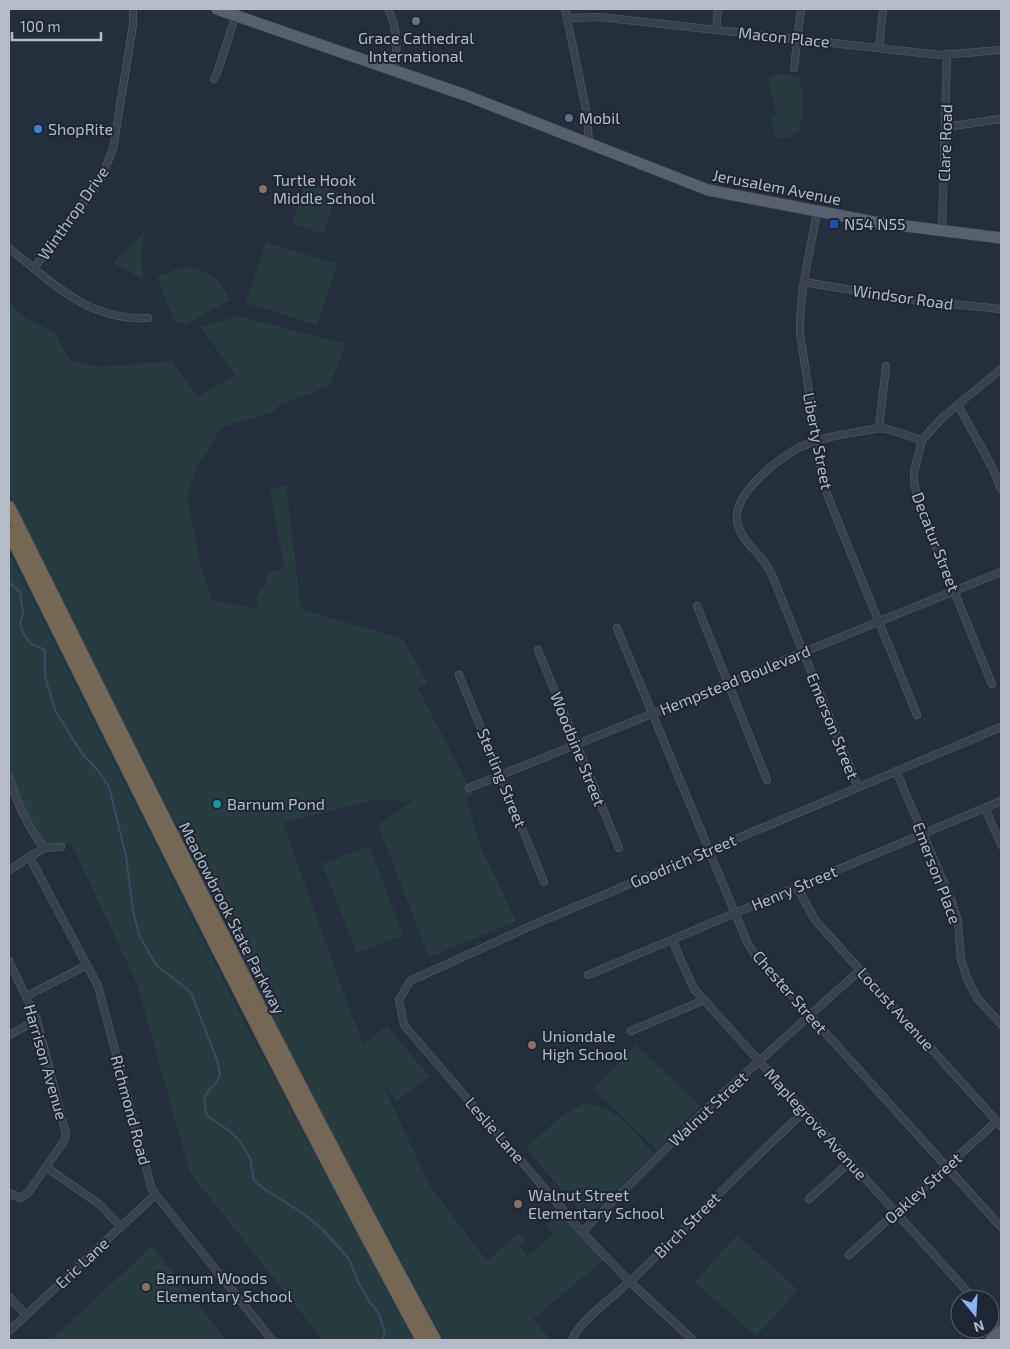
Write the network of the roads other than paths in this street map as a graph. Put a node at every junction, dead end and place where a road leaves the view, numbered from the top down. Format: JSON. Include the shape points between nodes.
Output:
{"nodes":[{"id":1,"x":133,"y":9,"type":"edge"},
{"id":2,"x":217,"y":9,"type":"edge"},
{"id":3,"x":388,"y":9,"type":"edge"},
{"id":4,"x":565,"y":9,"type":"edge"},
{"id":5,"x":718,"y":9,"type":"edge"},
{"id":6,"x":801,"y":9,"type":"edge"},
{"id":7,"x":883,"y":9,"type":"edge"},
{"id":8,"x":236,"y":15,"type":"junction"},
{"id":9,"x":567,"y":18,"type":"junction"},
{"id":10,"x":716,"y":30,"type":"junction"},
{"id":11,"x":797,"y":39,"type":"junction"},
{"id":12,"x":879,"y":48,"type":"junction"},
{"id":13,"x":1001,"y":50,"type":"edge"},
{"id":14,"x":947,"y":54,"type":"junction"},
{"id":15,"x":794,"y":68,"type":"dead end"},
{"id":16,"x":394,"y":70,"type":"junction"},
{"id":17,"x":214,"y":79,"type":"dead end"},
{"id":18,"x":1001,"y":119,"type":"edge"},
{"id":19,"x":945,"y":127,"type":"junction"},
{"id":20,"x":589,"y":143,"type":"junction"},
{"id":21,"x":817,"y":212,"type":"junction"},
{"id":22,"x":942,"y":231,"type":"junction"},
{"id":23,"x":1001,"y":238,"type":"edge"},
{"id":24,"x":9,"y":248,"type":"edge"},
{"id":25,"x":34,"y":268,"type":"junction"},
{"id":26,"x":804,"y":282,"type":"junction"},
{"id":27,"x":1001,"y":309,"type":"edge"},
{"id":28,"x":148,"y":318,"type":"dead end"},
{"id":29,"x":886,"y":366,"type":"dead end"},
{"id":30,"x":1001,"y":369,"type":"edge"},
{"id":31,"x":958,"y":405,"type":"junction"},
{"id":32,"x":880,"y":428,"type":"junction"},
{"id":33,"x":922,"y":440,"type":"junction"},
{"id":34,"x":816,"y":441,"type":"junction"},
{"id":35,"x":1001,"y":489,"type":"edge"},
{"id":36,"x":9,"y":507,"type":"edge"},
{"id":37,"x":9,"y":532,"type":"edge"},
{"id":38,"x":1001,"y":572,"type":"edge"},
{"id":39,"x":954,"y":591,"type":"junction"},
{"id":40,"x":697,"y":606,"type":"dead end"},
{"id":41,"x":879,"y":621,"type":"junction"},
{"id":42,"x":617,"y":628,"type":"dead end"},
{"id":43,"x":538,"y":650,"type":"dead end"},
{"id":44,"x":803,"y":652,"type":"junction"},
{"id":45,"x":460,"y":675,"type":"dead end"},
{"id":46,"x":728,"y":683,"type":"junction"},
{"id":47,"x":992,"y":684,"type":"dead end"},
{"id":48,"x":652,"y":714,"type":"junction"},
{"id":49,"x":917,"y":715,"type":"dead end"},
{"id":50,"x":1001,"y":727,"type":"edge"},
{"id":51,"x":576,"y":744,"type":"junction"},
{"id":52,"x":896,"y":772,"type":"junction"},
{"id":53,"x":501,"y":775,"type":"junction"},
{"id":54,"x":9,"y":777,"type":"edge"},
{"id":55,"x":767,"y":780,"type":"dead end"},
{"id":56,"x":469,"y":788,"type":"dead end"},
{"id":57,"x":858,"y":788,"type":"junction"},
{"id":58,"x":1001,"y":801,"type":"edge"},
{"id":59,"x":986,"y":808,"type":"junction"},
{"id":60,"x":923,"y":834,"type":"junction"},
{"id":61,"x":1001,"y":845,"type":"edge"},
{"id":62,"x":61,"y":847,"type":"dead end"},
{"id":63,"x":44,"y":848,"type":"junction"},
{"id":64,"x":619,"y":848,"type":"dead end"},
{"id":65,"x":708,"y":851,"type":"junction"},
{"id":66,"x":29,"y":856,"type":"junction"},
{"id":67,"x":9,"y":870,"type":"edge"},
{"id":68,"x":544,"y":882,"type":"dead end"},
{"id":69,"x":797,"y":887,"type":"junction"},
{"id":70,"x":735,"y":913,"type":"junction"},
{"id":71,"x":672,"y":940,"type":"junction"},
{"id":72,"x":9,"y":961,"type":"edge"},
{"id":73,"x":87,"y":965,"type":"junction"},
{"id":74,"x":860,"y":970,"type":"junction"},
{"id":75,"x":588,"y":975,"type":"dead end"},
{"id":76,"x":26,"y":996,"type":"junction"},
{"id":77,"x":704,"y":1000,"type":"junction"},
{"id":78,"x":809,"y":1015,"type":"junction"},
{"id":79,"x":37,"y":1020,"type":"junction"},
{"id":80,"x":1001,"y":1024,"type":"edge"},
{"id":81,"x":404,"y":1025,"type":"joint"},
{"id":82,"x":631,"y":1031,"type":"dead end"},
{"id":83,"x":9,"y":1035,"type":"edge"},
{"id":84,"x":759,"y":1061,"type":"junction"},
{"id":85,"x":805,"y":1112,"type":"junction"},
{"id":86,"x":999,"y":1123,"type":"edge"},
{"id":87,"x":850,"y":1162,"type":"junction"},
{"id":88,"x":46,"y":1167,"type":"junction"},
{"id":89,"x":946,"y":1167,"type":"junction"},
{"id":90,"x":9,"y":1192,"type":"edge"},
{"id":91,"x":155,"y":1195,"type":"junction"},
{"id":92,"x":809,"y":1199,"type":"dead end"},
{"id":93,"x":896,"y":1212,"type":"junction"},
{"id":94,"x":121,"y":1227,"type":"junction"},
{"id":95,"x":1001,"y":1227,"type":"edge"},
{"id":96,"x":582,"y":1232,"type":"junction"},
{"id":97,"x":849,"y":1255,"type":"dead end"},
{"id":98,"x":630,"y":1282,"type":"junction"},
{"id":99,"x":965,"y":1289,"type":"edge"},
{"id":100,"x":9,"y":1297,"type":"edge"},
{"id":101,"x":26,"y":1315,"type":"junction"},
{"id":102,"x":1001,"y":1330,"type":"edge"},
{"id":103,"x":9,"y":1331,"type":"edge"},
{"id":104,"x":272,"y":1340,"type":"edge"},
{"id":105,"x":422,"y":1340,"type":"edge"},
{"id":106,"x":435,"y":1340,"type":"edge"},
{"id":107,"x":572,"y":1340,"type":"edge"},
{"id":108,"x":693,"y":1340,"type":"edge"},
{"id":109,"x":991,"y":1340,"type":"edge"}],
"edges":[{"from":1,"to":25,"type":"street","name":"Winthrop Drive","via":[[110,159],[100,181]]},
{"from":2,"to":8,"type":"main road","name":"Jerusalem Avenue"},
{"from":3,"to":16,"type":"street","via":[[393,18],[397,43]]},
{"from":4,"to":9,"type":"street"},
{"from":5,"to":10,"type":"street"},
{"from":6,"to":11,"type":"street"},
{"from":7,"to":12,"type":"street"},
{"from":8,"to":16,"type":"main road","name":"Jerusalem Avenue"},
{"from":8,"to":17,"type":"street"},
{"from":9,"to":10,"type":"street","name":"Macon Place","via":[[600,17]]},
{"from":9,"to":20,"type":"street","via":[[587,114]]},
{"from":10,"to":11,"type":"street","name":"Macon Place"},
{"from":11,"to":12,"type":"street","name":"Macon Place"},
{"from":11,"to":15,"type":"street"},
{"from":12,"to":14,"type":"street","name":"Macon Place"},
{"from":13,"to":14,"type":"street","name":"Macon Place"},
{"from":14,"to":19,"type":"street","name":"Clare Road"},
{"from":16,"to":20,"type":"main road","name":"Jerusalem Avenue"},
{"from":18,"to":19,"type":"street"},
{"from":19,"to":22,"type":"street","name":"Clare Road"},
{"from":20,"to":21,"type":"main road","name":"Jerusalem Avenue","via":[[708,190]]},
{"from":21,"to":22,"type":"main road","name":"Jerusalem Avenue"},
{"from":21,"to":26,"type":"street","name":"Liberty Street"},
{"from":22,"to":23,"type":"main road","name":"Jerusalem Avenue"},
{"from":24,"to":25,"type":"street"},
{"from":25,"to":28,"type":"street","via":[[72,298],[95,310]]},
{"from":26,"to":27,"type":"street","name":"Windsor Road","via":[[903,299]]},
{"from":26,"to":34,"type":"street","name":"Liberty Street","via":[[799,312],[800,334]]},
{"from":29,"to":32,"type":"street"},
{"from":30,"to":31,"type":"street","name":"Decatur Street"},
{"from":31,"to":33,"type":"street","name":"Decatur Street"},
{"from":31,"to":35,"type":"street"},
{"from":32,"to":33,"type":"street","name":"Emerson Street"},
{"from":32,"to":34,"type":"street","name":"Emerson Street"},
{"from":33,"to":39,"type":"street","name":"Decatur Street","via":[[914,472],[915,491]]},
{"from":34,"to":41,"type":"street","name":"Liberty Street","via":[[830,502]]},
{"from":34,"to":44,"type":"street","name":"Emerson Street","via":[[788,454],[767,472],[744,494],[737,514],[741,534],[772,575]]},
{"from":36,"to":106,"type":"highway","name":"Meadowbrook State Parkway","via":[[257,1004]]},
{"from":37,"to":105,"type":"highway","name":"Meadowbrook State Parkway","via":[[251,1017]]},
{"from":38,"to":39,"type":"street","name":"Hempstead Boulevard"},
{"from":39,"to":41,"type":"street","name":"Hempstead Boulevard"},
{"from":39,"to":47,"type":"street","name":"Decatur Street"},
{"from":40,"to":46,"type":"street"},
{"from":41,"to":44,"type":"street","name":"Hempstead Boulevard"},
{"from":41,"to":49,"type":"street","name":"Liberty Street"},
{"from":42,"to":48,"type":"street","name":"Chester Street"},
{"from":43,"to":51,"type":"street","name":"Woodbine Street"},
{"from":44,"to":46,"type":"street","name":"Hempstead Boulevard"},
{"from":44,"to":57,"type":"street","name":"Emerson Street"},
{"from":45,"to":53,"type":"street","name":"Sterling Street"},
{"from":46,"to":48,"type":"street","name":"Hempstead Boulevard"},
{"from":46,"to":55,"type":"street"},
{"from":48,"to":51,"type":"street","name":"Hempstead Boulevard"},
{"from":48,"to":65,"type":"street","name":"Chester Street"},
{"from":50,"to":52,"type":"street","name":"Goodrich Street"},
{"from":51,"to":53,"type":"street","name":"Hempstead Boulevard"},
{"from":51,"to":64,"type":"street","name":"Woodbine Street"},
{"from":52,"to":57,"type":"street","name":"Goodrich Street"},
{"from":52,"to":60,"type":"street","name":"Emerson Place"},
{"from":53,"to":56,"type":"street","name":"Hempstead Boulevard"},
{"from":53,"to":68,"type":"street","name":"Sterling Street"},
{"from":54,"to":63,"type":"street","via":[[27,824]]},
{"from":57,"to":65,"type":"street","name":"Goodrich Street"},
{"from":58,"to":59,"type":"street","name":"Henry Street"},
{"from":59,"to":60,"type":"street","name":"Henry Street"},
{"from":59,"to":61,"type":"street"},
{"from":60,"to":69,"type":"street","name":"Henry Street"},
{"from":60,"to":80,"type":"street","name":"Emerson Place","via":[[958,921],[961,960],[968,981],[975,995]]},
{"from":62,"to":63,"type":"street"},
{"from":63,"to":66,"type":"street"},
{"from":65,"to":70,"type":"street","name":"Chester Street"},
{"from":65,"to":81,"type":"street","name":"Goodrich Street","via":[[410,981],[399,1000]]},
{"from":66,"to":67,"type":"street"},
{"from":66,"to":73,"type":"street","name":"Richmond Road"},
{"from":69,"to":70,"type":"street","name":"Henry Street"},
{"from":69,"to":74,"type":"street","name":"Locust Avenue","via":[[815,920]]},
{"from":70,"to":71,"type":"street","name":"Henry Street"},
{"from":70,"to":78,"type":"street","name":"Chester Street","via":[[755,955]]},
{"from":71,"to":75,"type":"street","name":"Henry Street"},
{"from":71,"to":77,"type":"street","name":"Maplegrove Avenue","via":[[690,981]]},
{"from":72,"to":76,"type":"street","name":"Harrison Avenue"},
{"from":73,"to":76,"type":"street"},
{"from":73,"to":91,"type":"street","name":"Richmond Road","via":[[102,997]]},
{"from":74,"to":78,"type":"street","name":"Walnut Street"},
{"from":74,"to":86,"type":"street","name":"Locust Avenue"},
{"from":76,"to":79,"type":"street","name":"Harrison Avenue"},
{"from":77,"to":82,"type":"street"},
{"from":77,"to":84,"type":"street","name":"Maplegrove Avenue"},
{"from":78,"to":84,"type":"street","name":"Walnut Street"},
{"from":78,"to":89,"type":"street","name":"Chester Street"},
{"from":79,"to":83,"type":"street"},
{"from":79,"to":88,"type":"street","name":"Harrison Avenue","via":[[66,1134]]},
{"from":81,"to":96,"type":"street","name":"Leslie Lane"},
{"from":84,"to":85,"type":"street","name":"Maplegrove Avenue"},
{"from":84,"to":96,"type":"street","name":"Walnut Street"},
{"from":85,"to":87,"type":"street","name":"Maplegrove Avenue"},
{"from":85,"to":98,"type":"street","name":"Birch Street","via":[[758,1154]]},
{"from":86,"to":89,"type":"street","name":"Oakley Street"},
{"from":87,"to":92,"type":"street"},
{"from":87,"to":93,"type":"street","name":"Maplegrove Avenue"},
{"from":88,"to":90,"type":"street","name":"Harrison Avenue","via":[[26,1196],[20,1198]]},
{"from":88,"to":94,"type":"street","via":[[99,1204]]},
{"from":89,"to":93,"type":"street","name":"Oakley Street"},
{"from":89,"to":95,"type":"street","name":"Chester Street"},
{"from":91,"to":94,"type":"street","name":"Eric Lane"},
{"from":91,"to":104,"type":"street","name":"Richmond Road"},
{"from":93,"to":97,"type":"street","name":"Oakley Street"},
{"from":93,"to":99,"type":"street","name":"Maplegrove Avenue"},
{"from":94,"to":101,"type":"street","name":"Eric Lane"},
{"from":96,"to":98,"type":"street","name":"Leslie Lane"},
{"from":98,"to":107,"type":"street","name":"Birch Street","via":[[579,1327]]},
{"from":98,"to":108,"type":"street","name":"Leslie Lane"},
{"from":100,"to":101,"type":"street"},
{"from":101,"to":103,"type":"street","name":"Eric Lane"},
{"from":102,"to":109,"type":"main road"}]}
